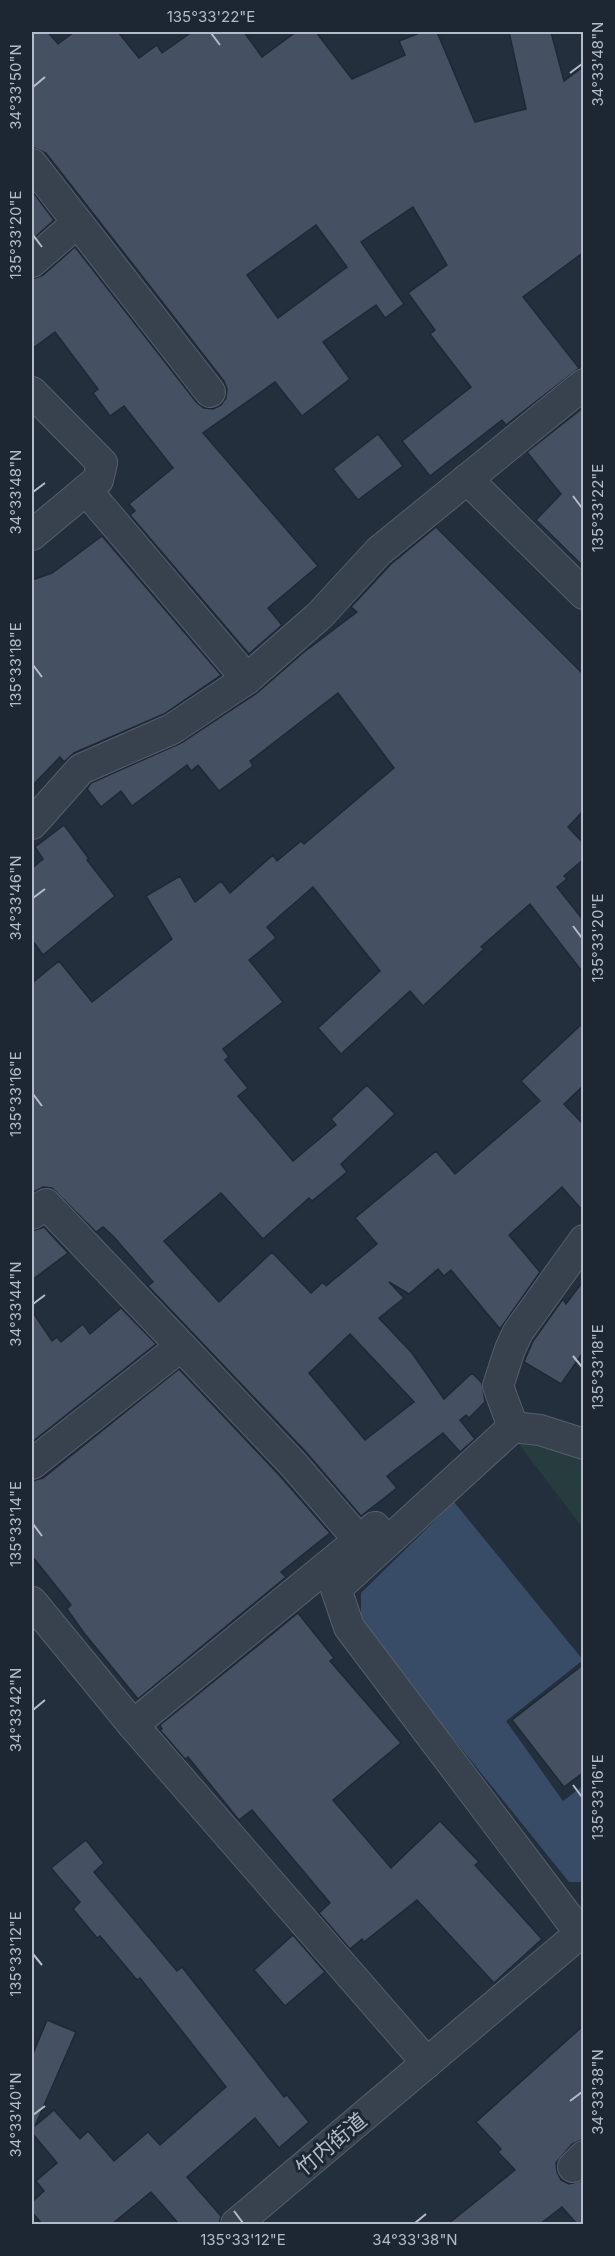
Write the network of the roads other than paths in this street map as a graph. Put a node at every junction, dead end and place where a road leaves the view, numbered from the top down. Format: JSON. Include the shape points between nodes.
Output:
{"nodes":[{"id":1,"x":32,"y":164,"type":"edge"},
{"id":2,"x":77,"y":223,"type":"junction"},
{"id":3,"x":32,"y":262,"type":"edge"},
{"id":4,"x":584,"y":384,"type":"edge"},
{"id":5,"x":32,"y":392,"type":"edge"},
{"id":6,"x":210,"y":392,"type":"dead end"},
{"id":7,"x":467,"y":479,"type":"junction"},
{"id":8,"x":86,"y":490,"type":"junction"},
{"id":9,"x":32,"y":535,"type":"edge"},
{"id":10,"x":584,"y":594,"type":"edge"},
{"id":11,"x":247,"y":679,"type":"junction"},
{"id":12,"x":32,"y":824,"type":"edge"},
{"id":13,"x":32,"y":1214,"type":"edge"},
{"id":14,"x":584,"y":1240,"type":"edge"},
{"id":15,"x":180,"y":1347,"type":"junction"},
{"id":16,"x":513,"y":1427,"type":"junction"},
{"id":17,"x":584,"y":1444,"type":"edge"},
{"id":18,"x":32,"y":1464,"type":"edge"},
{"id":19,"x":440,"y":1491,"type":"junction"},
{"id":20,"x":359,"y":1540,"type":"junction"},
{"id":21,"x":32,"y":1602,"type":"edge"},
{"id":22,"x":133,"y":1725,"type":"junction"},
{"id":23,"x":582,"y":1931,"type":"edge"},
{"id":24,"x":427,"y":2063,"type":"junction"},
{"id":25,"x":236,"y":2224,"type":"edge"}],
"edges":[{"from":1,"to":2,"type":"street"},
{"from":2,"to":3,"type":"street"},
{"from":2,"to":6,"type":"street"},
{"from":4,"to":7,"type":"street"},
{"from":5,"to":8,"type":"street","via":[[102,464],[98,480]]},
{"from":7,"to":10,"type":"street"},
{"from":7,"to":11,"type":"street","via":[[380,551],[320,615]]},
{"from":8,"to":9,"type":"street"},
{"from":8,"to":11,"type":"street"},
{"from":11,"to":12,"type":"street","via":[[171,729],[81,769]]},
{"from":13,"to":15,"type":"street","via":[[46,1204]]},
{"from":14,"to":16,"type":"street","via":[[510,1349],[498,1386]]},
{"from":15,"to":18,"type":"street"},
{"from":15,"to":20,"type":"street","via":[[293,1464]]},
{"from":16,"to":17,"type":"street","via":[[540,1430]]},
{"from":16,"to":19,"type":"street"},
{"from":19,"to":20,"type":"street","via":[[398,1509]]},
{"from":19,"to":23,"type":"street","via":[[336,1589],[349,1627]]},
{"from":20,"to":22,"type":"street"},
{"from":21,"to":22,"type":"street"},
{"from":22,"to":24,"type":"street"},
{"from":23,"to":24,"type":"street","name":"竹内街道"},
{"from":24,"to":25,"type":"street","name":"竹内街道"}]}
